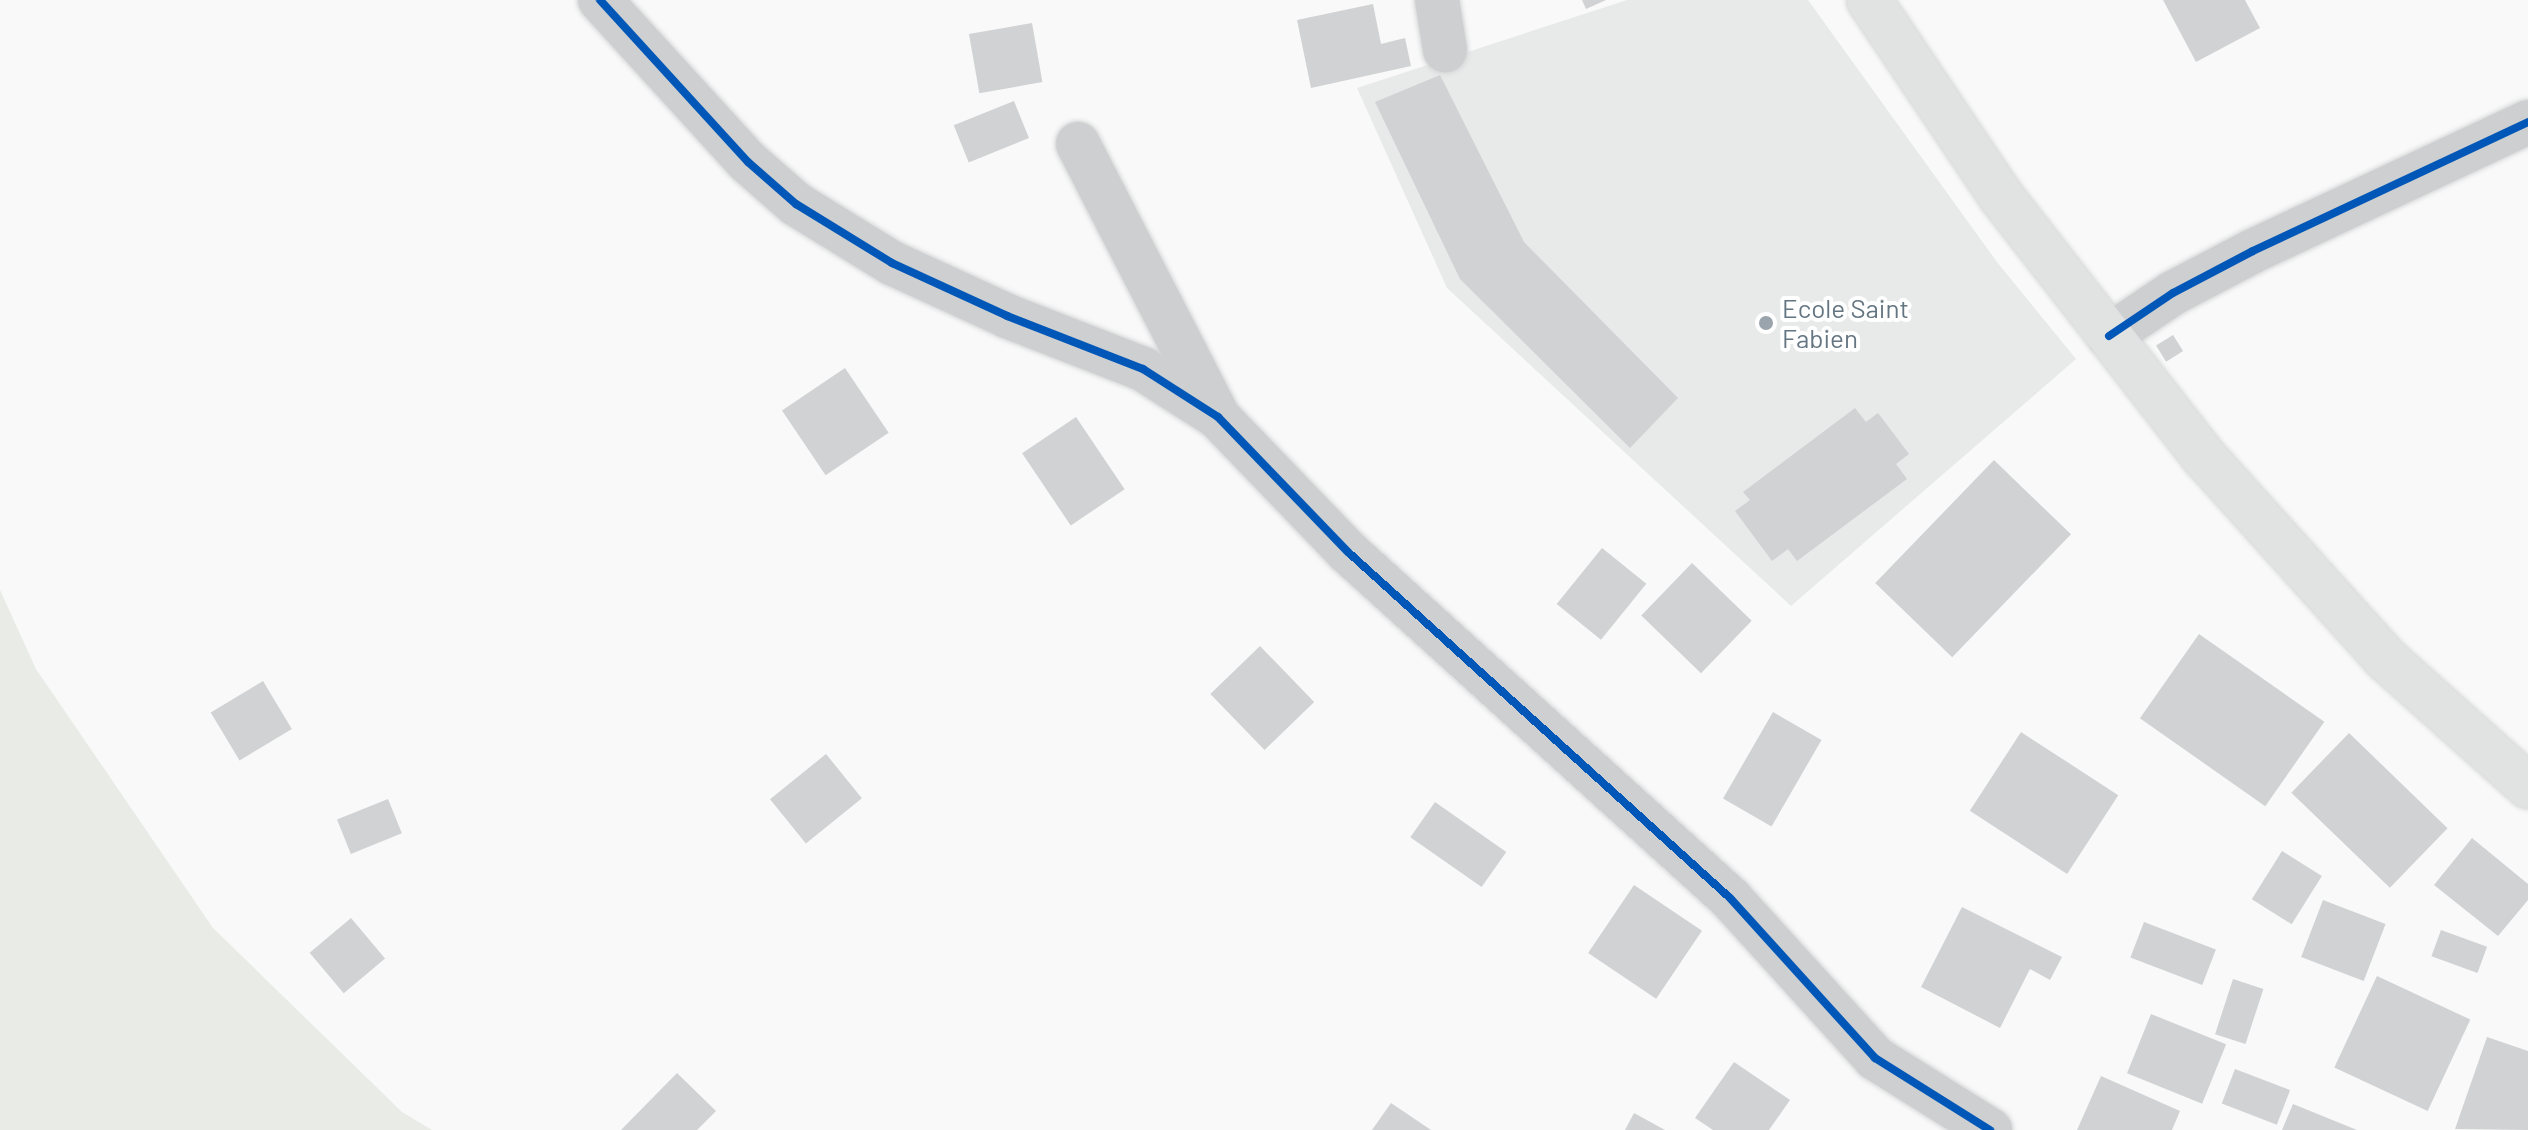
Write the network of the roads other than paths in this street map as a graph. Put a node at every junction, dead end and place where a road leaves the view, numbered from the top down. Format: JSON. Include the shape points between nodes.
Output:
{"nodes":[{"id":1,"x":600,"y":0,"type":"edge"},
{"id":2,"x":1437,"y":0,"type":"edge"},
{"id":3,"x":1869,"y":0,"type":"edge"},
{"id":4,"x":1445,"y":50,"type":"dead end"},
{"id":5,"x":2528,"y":122,"type":"edge"},
{"id":6,"x":1078,"y":144,"type":"dead end"},
{"id":7,"x":2109,"y":336,"type":"junction"},
{"id":8,"x":1218,"y":417,"type":"junction"},
{"id":9,"x":2528,"y":786,"type":"edge"},
{"id":10,"x":1990,"y":1130,"type":"edge"}],
"edges":[{"from":1,"to":8,"type":"street","via":[[748,162],[796,204],[892,263],[1007,316],[1143,369]]},
{"from":2,"to":4,"type":"street"},
{"from":3,"to":7,"type":"main road","via":[[2000,195]]},
{"from":5,"to":7,"type":"street","via":[[2253,251],[2173,293]]},
{"from":6,"to":8,"type":"street"},
{"from":7,"to":9,"type":"main road","via":[[2205,458],[2366,637]]},
{"from":8,"to":10,"type":"street","via":[[1348,552],[1730,898],[1875,1058]]}]}
